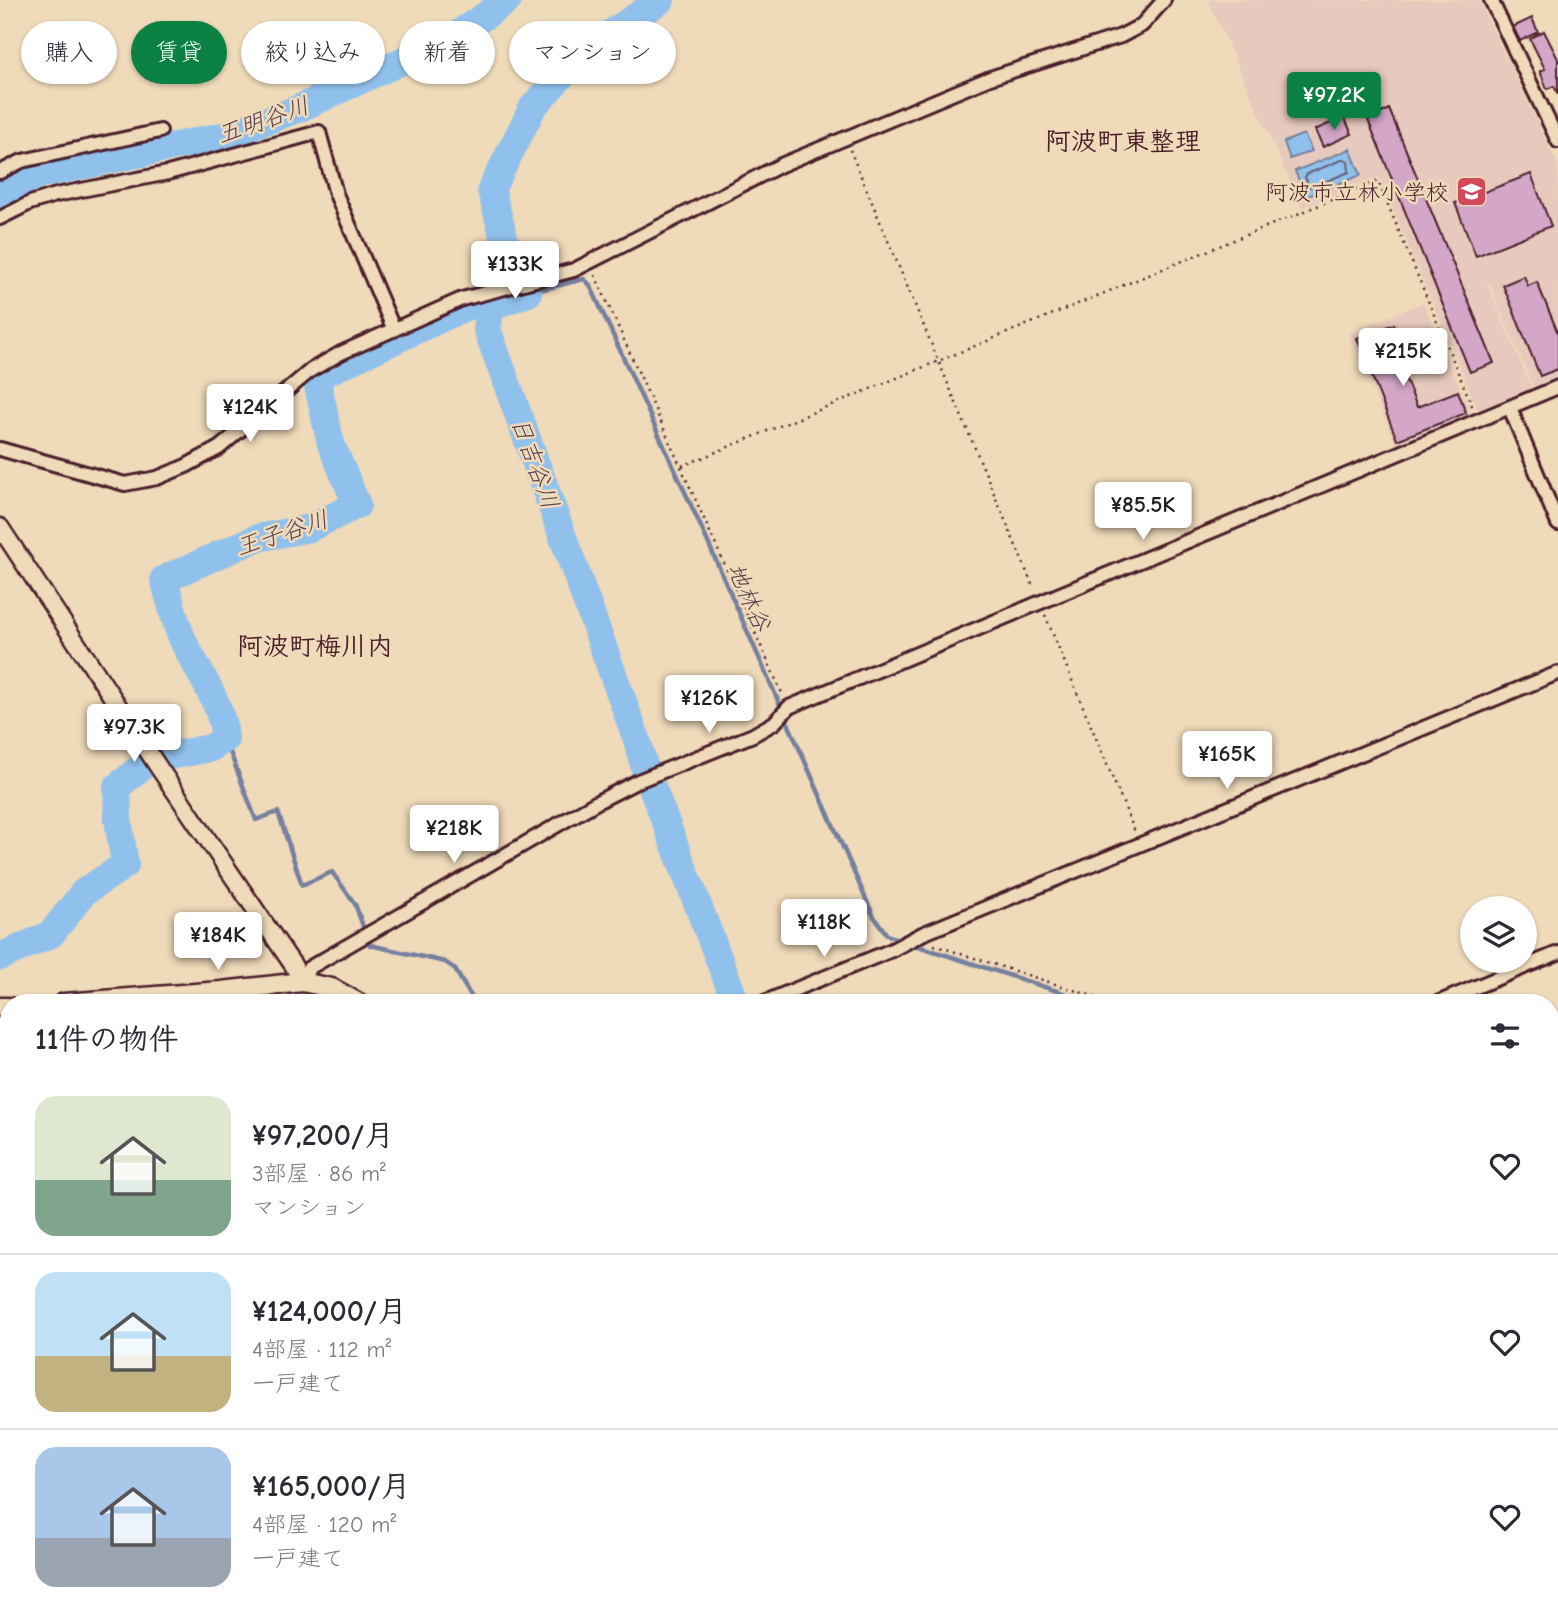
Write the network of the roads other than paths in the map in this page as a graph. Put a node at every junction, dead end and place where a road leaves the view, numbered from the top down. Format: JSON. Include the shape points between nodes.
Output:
{"nodes":[{"id":1,"x":1164,"y":0,"type":"edge"},
{"id":2,"x":1491,"y":0,"type":"edge"},
{"id":3,"x":1552,"y":113,"type":"edge"},
{"id":4,"x":160,"y":131,"type":"dead end"},
{"id":5,"x":1558,"y":141,"type":"edge"},
{"id":6,"x":0,"y":172,"type":"edge"},
{"id":7,"x":0,"y":218,"type":"edge"},
{"id":8,"x":394,"y":330,"type":"junction"},
{"id":9,"x":1558,"y":387,"type":"edge"},
{"id":10,"x":1510,"y":408,"type":"junction"},
{"id":11,"x":0,"y":449,"type":"edge"},
{"id":12,"x":1558,"y":524,"type":"edge"},
{"id":13,"x":0,"y":527,"type":"edge"},
{"id":14,"x":1558,"y":673,"type":"edge"},
{"id":15,"x":1558,"y":953,"type":"edge"},
{"id":16,"x":302,"y":982,"type":"junction"},
{"id":17,"x":182,"y":994,"type":"edge"},
{"id":18,"x":343,"y":994,"type":"edge"},
{"id":19,"x":783,"y":994,"type":"edge"},
{"id":20,"x":1459,"y":994,"type":"edge"}],
"edges":[{"from":1,"to":8,"type":"street","via":[[1142,25],[1121,36],[990,78],[781,165],[574,270],[480,293]]},
{"from":2,"to":3,"type":"street"},
{"from":3,"to":5,"type":"street"},
{"from":4,"to":6,"type":"street","via":[[22,161]]},
{"from":7,"to":8,"type":"street","via":[[56,195],[167,173],[319,132],[335,194]]},
{"from":8,"to":11,"type":"street","via":[[311,370],[219,448],[157,478],[125,484]]},
{"from":9,"to":10,"type":"street"},
{"from":10,"to":12,"type":"street"},
{"from":10,"to":16,"type":"street","via":[[785,712],[753,735],[638,781],[309,968]]},
{"from":13,"to":16,"type":"street"},
{"from":14,"to":19,"type":"street"},
{"from":15,"to":20,"type":"street"},
{"from":16,"to":17,"type":"main road"},
{"from":16,"to":18,"type":"main road"}]}
